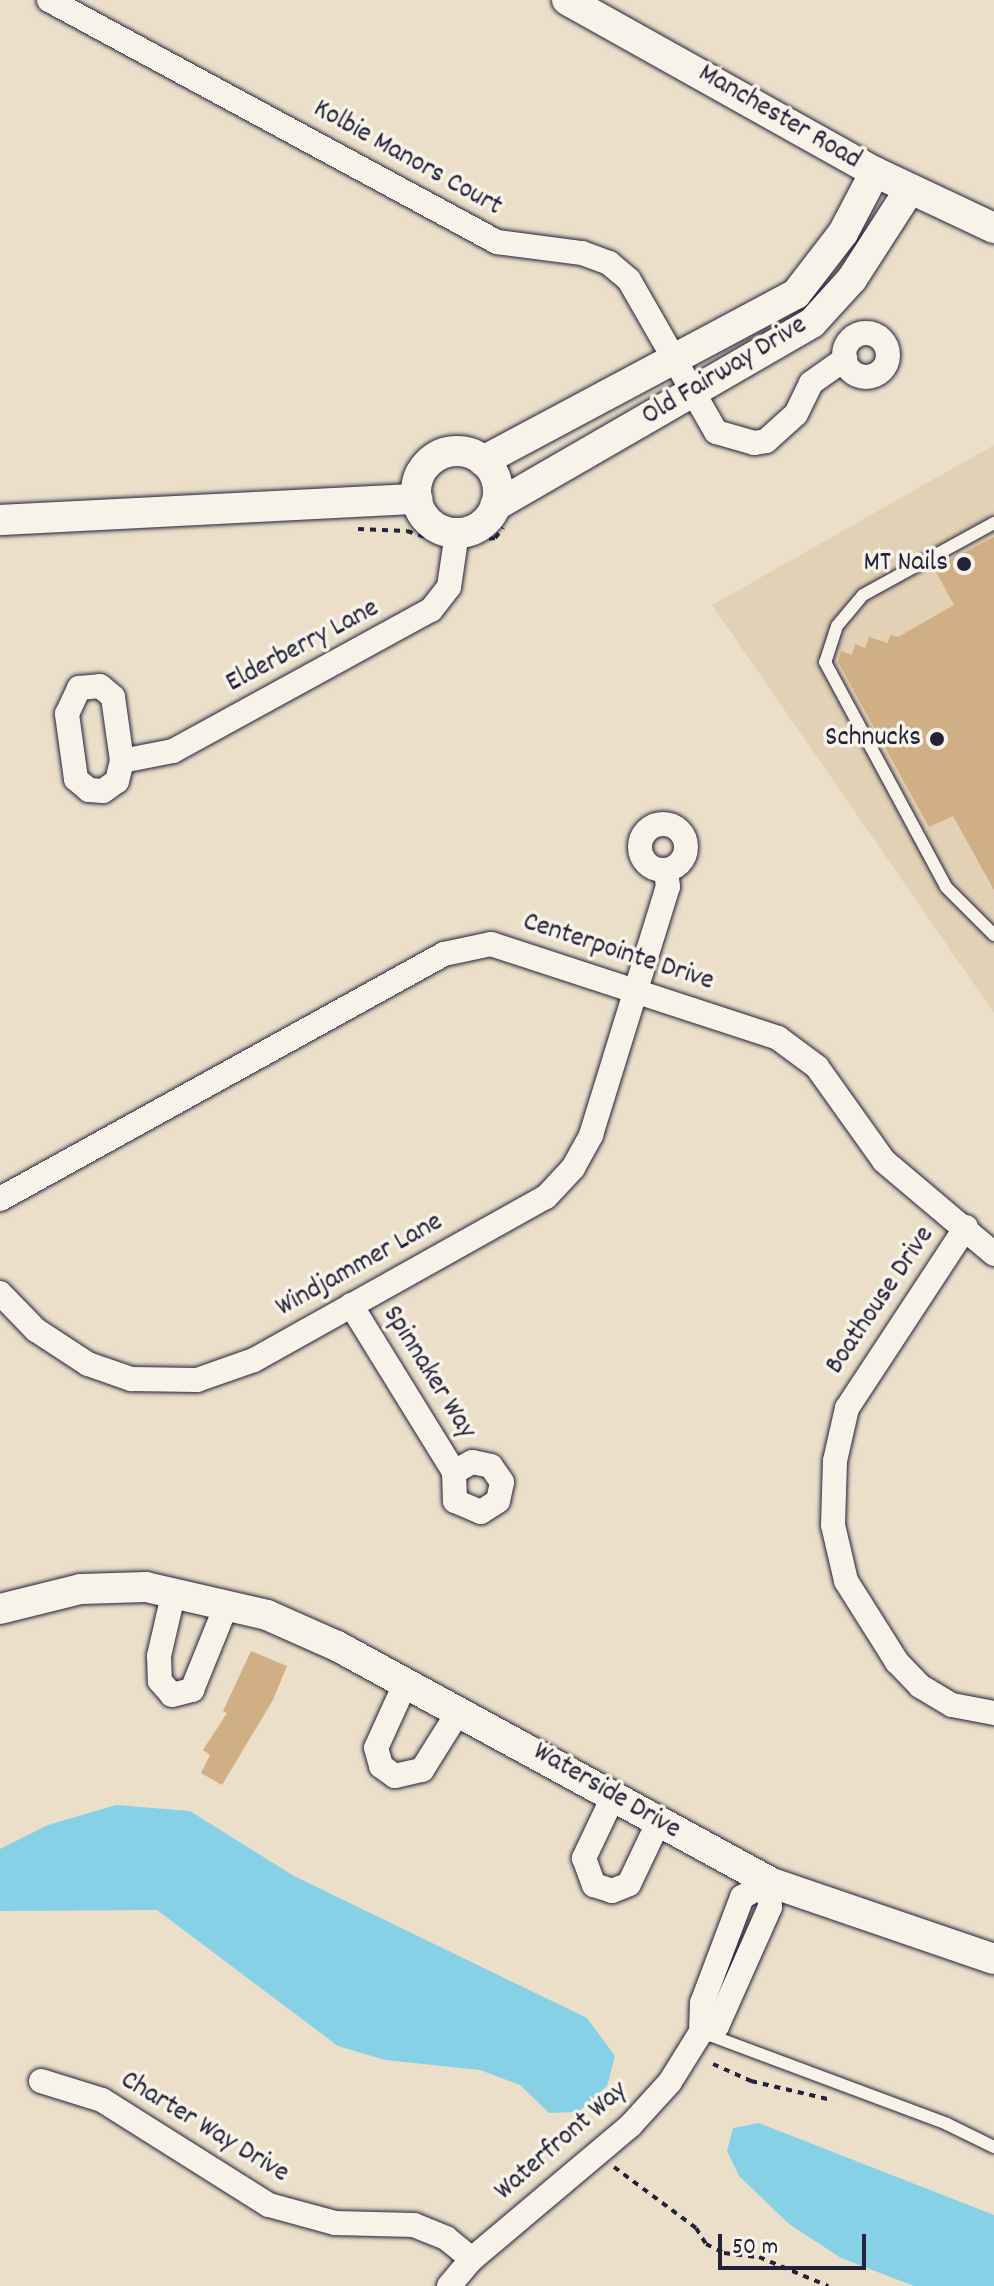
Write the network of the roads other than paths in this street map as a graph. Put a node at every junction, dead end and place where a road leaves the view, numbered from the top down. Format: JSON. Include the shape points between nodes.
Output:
{"nodes":[{"id":1,"x":49,"y":0,"type":"edge"},
{"id":2,"x":567,"y":0,"type":"edge"},
{"id":3,"x":875,"y":172,"type":"junction"},
{"id":4,"x":910,"y":189,"type":"junction"},
{"id":5,"x":994,"y":228,"type":"edge"},
{"id":6,"x":845,"y":359,"type":"dead end"},
{"id":7,"x":678,"y":360,"type":"junction"},
{"id":8,"x":694,"y":393,"type":"junction"},
{"id":9,"x":483,"y":461,"type":"junction"},
{"id":10,"x":417,"y":499,"type":"junction"},
{"id":11,"x":495,"y":506,"type":"junction"},
{"id":12,"x":0,"y":520,"type":"edge"},
{"id":13,"x":994,"y":523,"type":"edge"},
{"id":14,"x":457,"y":533,"type":"junction"},
{"id":15,"x":122,"y":761,"type":"dead end"},
{"id":16,"x":666,"y":871,"type":"dead end"},
{"id":17,"x":994,"y":935,"type":"edge"},
{"id":18,"x":636,"y":992,"type":"junction"},
{"id":19,"x":0,"y":1199,"type":"edge"},
{"id":20,"x":966,"y":1227,"type":"junction"},
{"id":21,"x":994,"y":1254,"type":"edge"},
{"id":22,"x":0,"y":1293,"type":"edge"},
{"id":23,"x":351,"y":1305,"type":"junction"},
{"id":24,"x":454,"y":1472,"type":"dead end"},
{"id":25,"x":174,"y":1591,"type":"junction"},
{"id":26,"x":227,"y":1604,"type":"junction"},
{"id":27,"x":0,"y":1609,"type":"edge"},
{"id":28,"x":406,"y":1682,"type":"junction"},
{"id":29,"x":459,"y":1711,"type":"junction"},
{"id":30,"x":994,"y":1713,"type":"edge"},
{"id":31,"x":613,"y":1797,"type":"junction"},
{"id":32,"x":658,"y":1823,"type":"junction"},
{"id":33,"x":769,"y":1882,"type":"junction"},
{"id":34,"x":994,"y":1959,"type":"edge"},
{"id":35,"x":701,"y":2032,"type":"junction"},
{"id":36,"x":41,"y":2081,"type":"dead end"},
{"id":37,"x":994,"y":2147,"type":"edge"},
{"id":38,"x":472,"y":2259,"type":"junction"},
{"id":39,"x":449,"y":2286,"type":"edge"}],
"edges":[{"from":1,"to":7,"type":"street","name":"Kolbie Manors Court","via":[[497,242],[582,253],[609,263],[629,280]]},
{"from":2,"to":3,"type":"street","name":"Manchester Road"},
{"from":3,"to":4,"type":"street","name":"Manchester Road"},
{"from":3,"to":7,"type":"street","name":"Old Fairway Drive","via":[[843,233],[796,294]]},
{"from":4,"to":5,"type":"street","name":"Manchester Road"},
{"from":4,"to":8,"type":"street","name":"Old Fairway Drive","via":[[852,279],[812,323]]},
{"from":6,"to":8,"type":"street","name":"Kolbie Manors Court","via":[[811,383],[796,414],[766,441],[754,443],[716,432]]},
{"from":7,"to":8,"type":"street","name":"Kolbie Manors Court"},
{"from":7,"to":9,"type":"street","name":"Old Fairway Drive"},
{"from":8,"to":11,"type":"street","name":"Old Fairway Drive"},
{"from":9,"to":10,"type":"street","via":[[453,451],[439,455],[419,475]]},
{"from":9,"to":11,"type":"street","via":[[497,485]]},
{"from":10,"to":12,"type":"street"},
{"from":10,"to":14,"type":"street","via":[[431,524]]},
{"from":11,"to":14,"type":"street","name":"Old Fairway Drive","via":[[477,528]]},
{"from":13,"to":17,"type":"lane","via":[[863,595],[837,626],[825,662],[946,887]]},
{"from":14,"to":15,"type":"street","name":"Elderberry Lane","via":[[449,587],[417,620],[173,751]]},
{"from":16,"to":18,"type":"street","name":"Windjammer Lane","via":[[668,887]]},
{"from":18,"to":19,"type":"street","name":"Centerpointe Drive","via":[[512,948],[479,945],[444,954]]},
{"from":18,"to":20,"type":"street","name":"Centerpointe Drive","via":[[778,1038],[796,1049],[817,1067],[884,1161]]},
{"from":18,"to":23,"type":"street","name":"Windjammer Lane","via":[[591,1135],[573,1168],[546,1197]]},
{"from":20,"to":21,"type":"street","name":"Centerpointe Drive"},
{"from":20,"to":30,"type":"street","name":"Boathouse Drive","via":[[847,1408],[835,1461],[833,1525],[846,1581],[897,1662],[920,1686],[952,1705]]},
{"from":22,"to":23,"type":"street","name":"Windjammer Lane","via":[[36,1330],[88,1364],[131,1379],[165,1382],[223,1373]]},
{"from":23,"to":24,"type":"street","name":"Spinnaker Way"},
{"from":25,"to":26,"type":"street","name":"Waterside Drive"},
{"from":25,"to":26,"type":"street","via":[[159,1656],[160,1681],[172,1695],[192,1690]]},
{"from":25,"to":27,"type":"street","name":"Waterside Drive","via":[[81,1589]]},
{"from":26,"to":28,"type":"street","name":"Waterside Drive","via":[[293,1625]]},
{"from":28,"to":29,"type":"street","name":"Waterside Drive"},
{"from":28,"to":29,"type":"street","via":[[376,1748],[381,1766],[395,1776],[422,1770]]},
{"from":29,"to":31,"type":"street","name":"Waterside Drive"},
{"from":31,"to":32,"type":"street","name":"Waterside Drive"},
{"from":31,"to":32,"type":"street","via":[[584,1858],[594,1885],[612,1891],[629,1884]]},
{"from":32,"to":33,"type":"street","name":"Waterside Drive"},
{"from":33,"to":34,"type":"street","name":"Waterside Drive"},
{"from":33,"to":35,"type":"street","name":"Waterfront Way","via":[[742,1897],[702,2003]]},
{"from":35,"to":37,"type":"lane","via":[[947,2124]]},
{"from":35,"to":38,"type":"street","name":"Waterfront Way","via":[[670,2082],[630,2126]]},
{"from":36,"to":38,"type":"street","name":"Charter Way Drive","via":[[102,2100],[269,2205],[335,2223],[414,2225],[446,2238]]},
{"from":38,"to":39,"type":"street","name":"Waterfront Way"}]}
